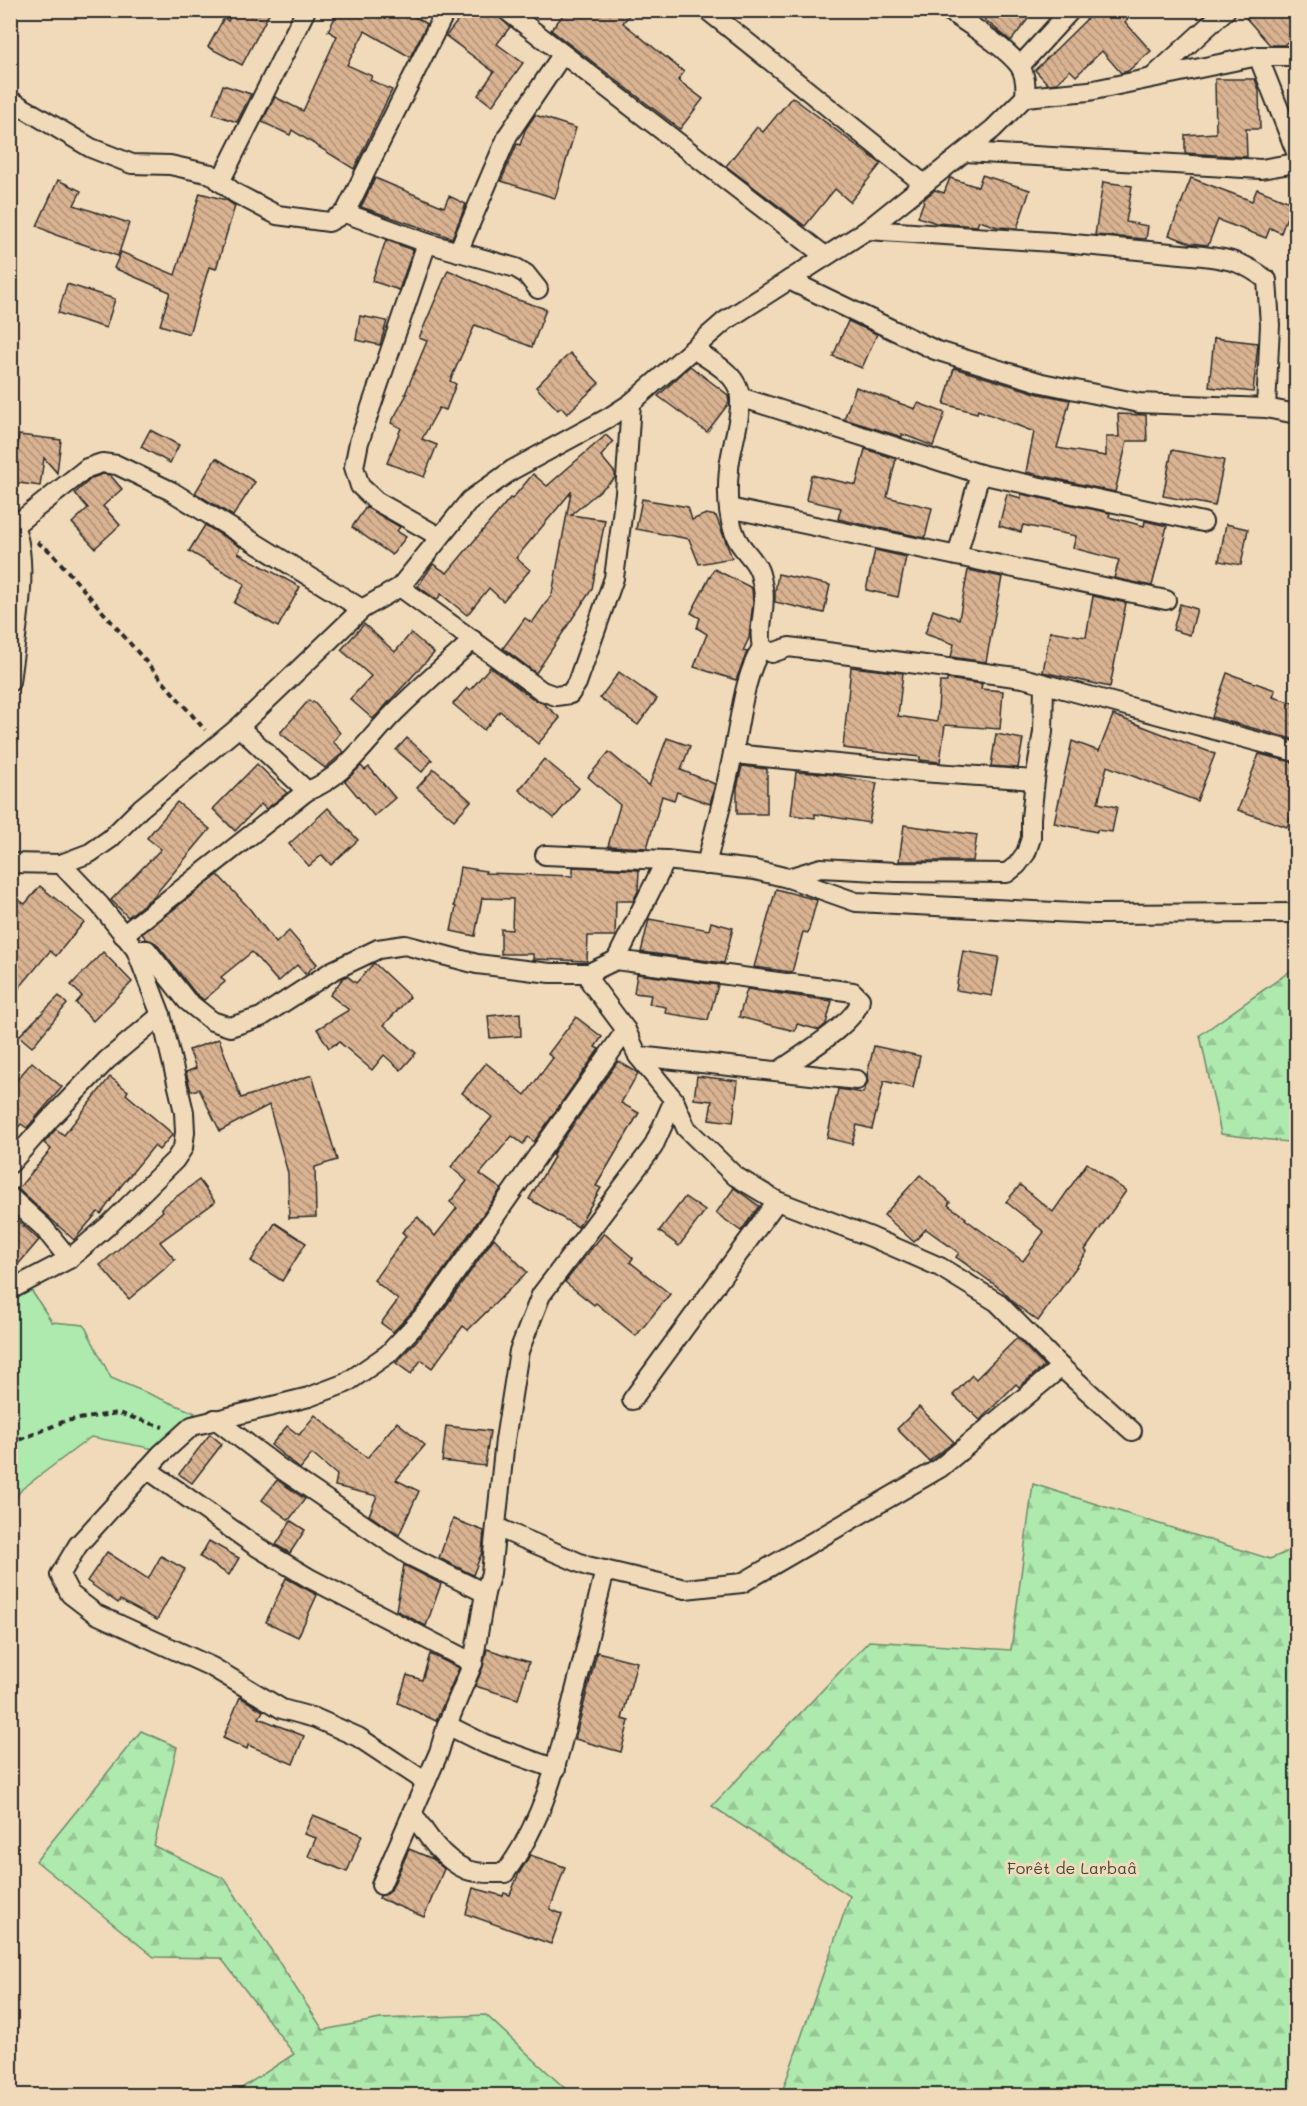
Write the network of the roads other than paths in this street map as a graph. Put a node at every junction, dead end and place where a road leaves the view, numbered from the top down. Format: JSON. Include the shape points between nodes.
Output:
{"nodes":[{"id":1,"x":306,"y":10,"type":"edge"},
{"id":2,"x":446,"y":10,"type":"edge"},
{"id":3,"x":506,"y":10,"type":"edge"},
{"id":4,"x":707,"y":10,"type":"edge"},
{"id":5,"x":948,"y":10,"type":"edge"},
{"id":6,"x":1071,"y":10,"type":"edge"},
{"id":7,"x":1226,"y":10,"type":"edge"},
{"id":8,"x":562,"y":55,"type":"junction"},
{"id":9,"x":1258,"y":56,"type":"junction"},
{"id":10,"x":1296,"y":56,"type":"edge"},
{"id":11,"x":1020,"y":66,"type":"junction"},
{"id":12,"x":1153,"y":76,"type":"junction"},
{"id":13,"x":1025,"y":97,"type":"junction"},
{"id":14,"x":10,"y":100,"type":"edge"},
{"id":15,"x":965,"y":152,"type":"junction"},
{"id":16,"x":1296,"y":152,"type":"edge"},
{"id":17,"x":1296,"y":163,"type":"edge"},
{"id":18,"x":220,"y":182,"type":"junction"},
{"id":19,"x":924,"y":184,"type":"junction"},
{"id":20,"x":345,"y":213,"type":"junction"},
{"id":21,"x":867,"y":230,"type":"junction"},
{"id":22,"x":427,"y":243,"type":"junction"},
{"id":23,"x":458,"y":252,"type":"junction"},
{"id":24,"x":825,"y":256,"type":"junction"},
{"id":25,"x":789,"y":280,"type":"junction"},
{"id":26,"x":538,"y":289,"type":"dead end"},
{"id":27,"x":694,"y":349,"type":"junction"},
{"id":28,"x":740,"y":397,"type":"junction"},
{"id":29,"x":631,"y":403,"type":"junction"},
{"id":30,"x":1266,"y":408,"type":"junction"},
{"id":31,"x":1296,"y":414,"type":"edge"},
{"id":32,"x":980,"y":474,"type":"junction"},
{"id":33,"x":729,"y":508,"type":"junction"},
{"id":34,"x":13,"y":521,"type":"edge"},
{"id":35,"x":1203,"y":522,"type":"dead end"},
{"id":36,"x":440,"y":537,"type":"junction"},
{"id":37,"x":957,"y":556,"type":"junction"},
{"id":38,"x":400,"y":587,"type":"junction"},
{"id":39,"x":1166,"y":600,"type":"dead end"},
{"id":40,"x":362,"y":609,"type":"junction"},
{"id":41,"x":14,"y":623,"type":"edge"},
{"id":42,"x":473,"y":640,"type":"junction"},
{"id":43,"x":762,"y":647,"type":"junction"},
{"id":44,"x":10,"y":682,"type":"edge"},
{"id":45,"x":1044,"y":684,"type":"junction"},
{"id":46,"x":239,"y":727,"type":"junction"},
{"id":47,"x":1296,"y":752,"type":"edge"},
{"id":48,"x":733,"y":754,"type":"junction"},
{"id":49,"x":1035,"y":780,"type":"junction"},
{"id":50,"x":307,"y":791,"type":"junction"},
{"id":51,"x":545,"y":855,"type":"dead end"},
{"id":52,"x":666,"y":860,"type":"junction"},
{"id":53,"x":10,"y":864,"type":"edge"},
{"id":54,"x":61,"y":864,"type":"junction"},
{"id":55,"x":706,"y":865,"type":"junction"},
{"id":56,"x":788,"y":878,"type":"junction"},
{"id":57,"x":1296,"y":914,"type":"edge"},
{"id":58,"x":123,"y":934,"type":"junction"},
{"id":59,"x":136,"y":951,"type":"junction"},
{"id":60,"x":616,"y":960,"type":"junction"},
{"id":61,"x":589,"y":973,"type":"junction"},
{"id":62,"x":161,"y":1015,"type":"junction"},
{"id":63,"x":626,"y":1030,"type":"junction"},
{"id":64,"x":638,"y":1056,"type":"junction"},
{"id":65,"x":779,"y":1071,"type":"junction"},
{"id":66,"x":857,"y":1080,"type":"dead end"},
{"id":67,"x":674,"y":1100,"type":"junction"},
{"id":68,"x":10,"y":1164,"type":"edge"},
{"id":69,"x":10,"y":1197,"type":"edge"},
{"id":70,"x":777,"y":1201,"type":"junction"},
{"id":71,"x":69,"y":1259,"type":"junction"},
{"id":72,"x":10,"y":1290,"type":"edge"},
{"id":73,"x":1061,"y":1367,"type":"junction"},
{"id":74,"x":632,"y":1400,"type":"dead end"},
{"id":75,"x":215,"y":1419,"type":"junction"},
{"id":76,"x":1132,"y":1431,"type":"dead end"},
{"id":77,"x":147,"y":1469,"type":"junction"},
{"id":78,"x":495,"y":1527,"type":"junction"},
{"id":79,"x":605,"y":1570,"type":"junction"},
{"id":80,"x":485,"y":1593,"type":"junction"},
{"id":81,"x":473,"y":1663,"type":"junction"},
{"id":82,"x":447,"y":1725,"type":"junction"},
{"id":83,"x":556,"y":1768,"type":"junction"},
{"id":84,"x":426,"y":1782,"type":"junction"},
{"id":85,"x":412,"y":1812,"type":"junction"},
{"id":86,"x":381,"y":1886,"type":"dead end"}],
"edges":[{"from":1,"to":18,"type":"street"},
{"from":2,"to":20,"type":"street"},
{"from":3,"to":8,"type":"street"},
{"from":4,"to":19,"type":"street"},
{"from":5,"to":11,"type":"street"},
{"from":6,"to":11,"type":"street"},
{"from":7,"to":12,"type":"street"},
{"from":8,"to":23,"type":"street","via":[[508,135]]},
{"from":8,"to":24,"type":"street"},
{"from":9,"to":10,"type":"street"},
{"from":9,"to":12,"type":"street"},
{"from":9,"to":16,"type":"street"},
{"from":11,"to":13,"type":"street","via":[[1026,83]]},
{"from":12,"to":13,"type":"street","via":[[1089,91]]},
{"from":13,"to":15,"type":"street"},
{"from":14,"to":18,"type":"street","via":[[91,148],[132,164],[170,165],[211,174]]},
{"from":15,"to":17,"type":"street","via":[[1261,169]]},
{"from":15,"to":19,"type":"street"},
{"from":18,"to":20,"type":"street","via":[[277,215],[329,222]]},
{"from":19,"to":21,"type":"street"},
{"from":20,"to":22,"type":"street"},
{"from":21,"to":24,"type":"street"},
{"from":21,"to":30,"type":"street","via":[[1203,256],[1251,267],[1267,280],[1270,325]]},
{"from":22,"to":23,"type":"street"},
{"from":22,"to":36,"type":"street","via":[[354,466],[360,486],[376,501]]},
{"from":23,"to":26,"type":"street","via":[[516,267]]},
{"from":24,"to":25,"type":"street"},
{"from":25,"to":27,"type":"street","via":[[725,321]]},
{"from":25,"to":30,"type":"street","via":[[935,350],[1042,383],[1139,403]]},
{"from":27,"to":28,"type":"street","via":[[737,384]]},
{"from":27,"to":29,"type":"street"},
{"from":28,"to":32,"type":"street"},
{"from":28,"to":33,"type":"street","via":[[729,467]]},
{"from":29,"to":36,"type":"street","via":[[512,470],[470,500]]},
{"from":29,"to":42,"type":"street","via":[[614,578],[570,694],[556,696],[542,691]]},
{"from":30,"to":31,"type":"street"},
{"from":32,"to":35,"type":"street"},
{"from":32,"to":37,"type":"street"},
{"from":33,"to":37,"type":"street"},
{"from":33,"to":43,"type":"street","via":[[736,537],[759,570],[764,592],[759,636]]},
{"from":34,"to":40,"type":"street","via":[[87,468],[102,463],[117,465],[171,491]]},
{"from":34,"to":41,"type":"street","via":[[22,575]]},
{"from":36,"to":38,"type":"street"},
{"from":37,"to":39,"type":"street"},
{"from":38,"to":40,"type":"street"},
{"from":38,"to":42,"type":"street"},
{"from":40,"to":46,"type":"street"},
{"from":41,"to":44,"type":"street"},
{"from":42,"to":50,"type":"street","via":[[394,713],[341,771],[322,786]]},
{"from":43,"to":45,"type":"street","via":[[772,653],[789,647]]},
{"from":43,"to":48,"type":"street","via":[[743,698]]},
{"from":45,"to":47,"type":"street"},
{"from":45,"to":49,"type":"street","via":[[1043,732]]},
{"from":46,"to":50,"type":"street"},
{"from":46,"to":54,"type":"street","via":[[141,808],[110,839],[90,853]]},
{"from":48,"to":49,"type":"street"},
{"from":48,"to":55,"type":"street"},
{"from":49,"to":56,"type":"street","via":[[1031,838],[1026,853],[1007,873],[820,868]]},
{"from":50,"to":58,"type":"street"},
{"from":51,"to":52,"type":"street"},
{"from":52,"to":55,"type":"street"},
{"from":52,"to":60,"type":"street"},
{"from":53,"to":54,"type":"street"},
{"from":54,"to":58,"type":"street"},
{"from":55,"to":56,"type":"street"},
{"from":56,"to":57,"type":"street","via":[[855,902],[1095,914]]},
{"from":58,"to":59,"type":"street"},
{"from":59,"to":61,"type":"street","via":[[147,950],[187,1001],[212,1021],[230,1027],[261,1017],[332,971],[378,949],[405,945],[477,964],[550,973]]},
{"from":59,"to":62,"type":"street"},
{"from":60,"to":61,"type":"street"},
{"from":60,"to":65,"type":"street","via":[[853,992],[860,999],[860,1006],[843,1026]]},
{"from":61,"to":63,"type":"street","via":[[591,983]]},
{"from":62,"to":68,"type":"street","via":[[107,1060]]},
{"from":62,"to":71,"type":"street","via":[[184,1112],[183,1148],[110,1224]]},
{"from":63,"to":64,"type":"street"},
{"from":63,"to":75,"type":"street","via":[[430,1309],[388,1354],[346,1383],[309,1397]]},
{"from":64,"to":65,"type":"street"},
{"from":64,"to":67,"type":"street"},
{"from":65,"to":66,"type":"street"},
{"from":67,"to":70,"type":"street","via":[[686,1128],[735,1176]]},
{"from":67,"to":78,"type":"street","via":[[653,1147],[541,1295],[519,1351]]},
{"from":69,"to":71,"type":"street","via":[[43,1227]]},
{"from":70,"to":73,"type":"street","via":[[940,1267],[997,1302]]},
{"from":70,"to":74,"type":"street"},
{"from":71,"to":72,"type":"street"},
{"from":73,"to":76,"type":"street"},
{"from":73,"to":79,"type":"street","via":[[940,1468],[742,1583],[685,1589]]},
{"from":75,"to":77,"type":"street","via":[[192,1426]]},
{"from":75,"to":80,"type":"street","via":[[410,1556]]},
{"from":77,"to":81,"type":"street","via":[[254,1545],[309,1578]]},
{"from":77,"to":84,"type":"street","via":[[78,1545],[60,1575],[70,1594],[96,1614],[212,1667],[282,1710],[315,1718],[358,1737]]},
{"from":78,"to":79,"type":"street"},
{"from":78,"to":80,"type":"street"},
{"from":79,"to":83,"type":"street"},
{"from":80,"to":81,"type":"street"},
{"from":81,"to":82,"type":"street"},
{"from":82,"to":83,"type":"street","via":[[485,1744]]},
{"from":82,"to":84,"type":"street"},
{"from":83,"to":85,"type":"street","via":[[535,1823],[505,1873],[468,1870],[429,1839]]},
{"from":84,"to":85,"type":"street"},
{"from":85,"to":86,"type":"street"}]}
